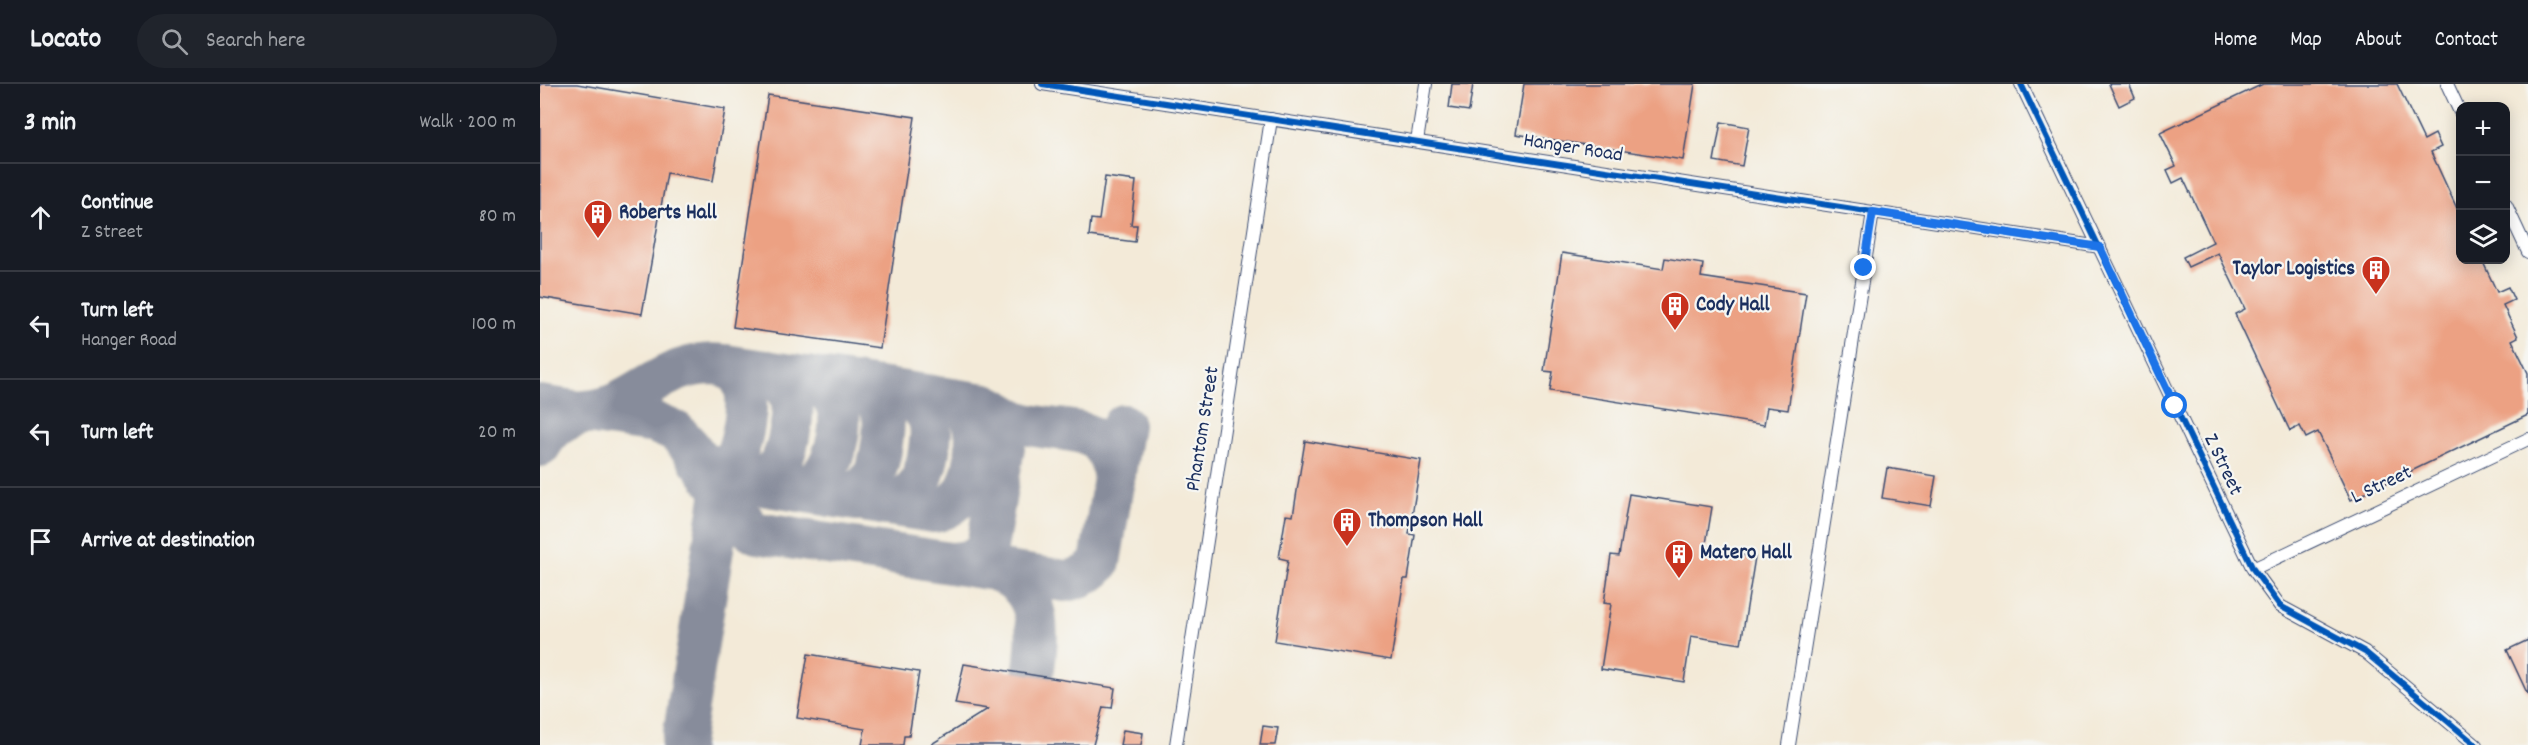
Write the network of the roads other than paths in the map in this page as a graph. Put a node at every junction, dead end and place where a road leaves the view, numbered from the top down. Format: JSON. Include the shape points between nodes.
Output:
{"nodes":[{"id":1,"x":1042,"y":84,"type":"edge"},
{"id":2,"x":1426,"y":84,"type":"edge"},
{"id":3,"x":2021,"y":84,"type":"edge"},
{"id":4,"x":2447,"y":84,"type":"edge"},
{"id":5,"x":2456,"y":103,"type":"edge"},
{"id":6,"x":1271,"y":119,"type":"junction"},
{"id":7,"x":1417,"y":141,"type":"junction"},
{"id":8,"x":2507,"y":210,"type":"edge"},
{"id":9,"x":1873,"y":212,"type":"junction"},
{"id":10,"x":2100,"y":247,"type":"junction"},
{"id":11,"x":2528,"y":252,"type":"edge"},
{"id":12,"x":2528,"y":439,"type":"edge"},
{"id":13,"x":2253,"y":569,"type":"junction"},
{"id":14,"x":1176,"y":745,"type":"edge"},
{"id":15,"x":1789,"y":745,"type":"edge"},
{"id":16,"x":2476,"y":745,"type":"edge"}],
"edges":[{"from":1,"to":6,"type":"street","name":"Hanger Road"},
{"from":2,"to":7,"type":"street"},
{"from":3,"to":10,"type":"street","name":"Z Street"},
{"from":4,"to":5,"type":"street"},
{"from":6,"to":7,"type":"street","name":"Hanger Road"},
{"from":6,"to":14,"type":"street","name":"Phantom Street"},
{"from":7,"to":9,"type":"street","name":"Hanger Road"},
{"from":8,"to":11,"type":"street"},
{"from":9,"to":10,"type":"street","name":"Hanger Road"},
{"from":9,"to":15,"type":"street"},
{"from":10,"to":13,"type":"street","name":"Z Street"},
{"from":12,"to":13,"type":"street","name":"L Street"},
{"from":13,"to":16,"type":"street","name":"Z Street","via":[[2280,606],[2365,652]]}]}
